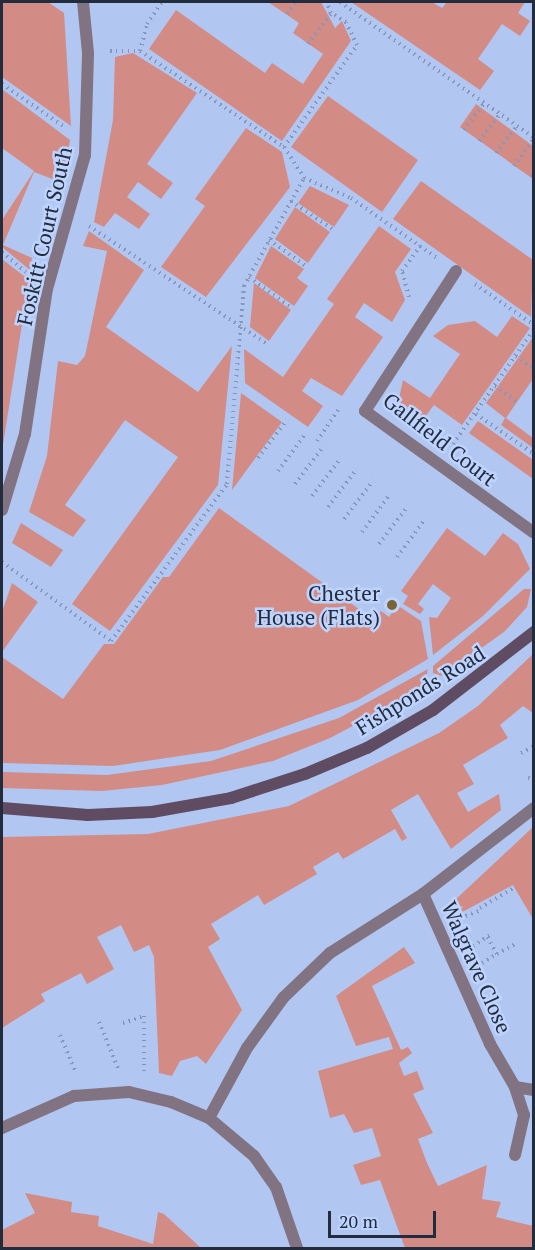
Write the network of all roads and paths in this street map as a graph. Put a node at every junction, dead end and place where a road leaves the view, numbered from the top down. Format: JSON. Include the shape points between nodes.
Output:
{"nodes":[{"id":1,"x":83,"y":2,"type":"edge"},
{"id":2,"x":162,"y":2,"type":"edge"},
{"id":3,"x":296,"y":2,"type":"edge"},
{"id":4,"x":326,"y":2,"type":"edge"},
{"id":5,"x":340,"y":2,"type":"edge"},
{"id":6,"x":331,"y":13,"type":"junction"},
{"id":7,"x":287,"y":14,"type":"dead end"},
{"id":8,"x":308,"y":44,"type":"dead end"},
{"id":9,"x":109,"y":51,"type":"dead end"},
{"id":10,"x":140,"y":51,"type":"junction"},
{"id":11,"x":2,"y":84,"type":"edge"},
{"id":12,"x":485,"y":102,"type":"junction"},
{"id":13,"x":501,"y":113,"type":"junction"},
{"id":14,"x":517,"y":126,"type":"junction"},
{"id":15,"x":464,"y":130,"type":"dead end"},
{"id":16,"x":534,"y":138,"type":"edge"},
{"id":17,"x":479,"y":141,"type":"dead end"},
{"id":18,"x":86,"y":142,"type":"junction"},
{"id":19,"x":284,"y":147,"type":"junction"},
{"id":20,"x":496,"y":153,"type":"dead end"},
{"id":21,"x":514,"y":166,"type":"dead end"},
{"id":22,"x":304,"y":178,"type":"junction"},
{"id":23,"x":291,"y":201,"type":"junction"},
{"id":24,"x":71,"y":214,"type":"junction"},
{"id":25,"x":332,"y":229,"type":"dead end"},
{"id":26,"x":269,"y":240,"type":"junction"},
{"id":27,"x":306,"y":266,"type":"dead end"},
{"id":28,"x":456,"y":271,"type":"junction"},
{"id":29,"x":249,"y":277,"type":"junction"},
{"id":30,"x":292,"y":308,"type":"dead end"},
{"id":31,"x":240,"y":324,"type":"junction"},
{"id":32,"x":534,"y":327,"type":"edge"},
{"id":33,"x":267,"y":344,"type":"dead end"},
{"id":34,"x":516,"y":356,"type":"junction"},
{"id":35,"x":534,"y":369,"type":"edge"},
{"id":36,"x":495,"y":386,"type":"junction"},
{"id":37,"x":517,"y":402,"type":"dead end"},
{"id":38,"x":476,"y":414,"type":"junction"},
{"id":39,"x":287,"y":420,"type":"dead end"},
{"id":40,"x":306,"y":433,"type":"dead end"},
{"id":41,"x":324,"y":446,"type":"dead end"},
{"id":42,"x":534,"y":454,"type":"edge"},
{"id":43,"x":258,"y":458,"type":"dead end"},
{"id":44,"x":341,"y":458,"type":"dead end"},
{"id":45,"x":439,"y":464,"type":"junction"},
{"id":46,"x":356,"y":470,"type":"dead end"},
{"id":47,"x":278,"y":471,"type":"dead end"},
{"id":48,"x":373,"y":481,"type":"dead end"},
{"id":49,"x":295,"y":484,"type":"dead end"},
{"id":50,"x":390,"y":494,"type":"dead end"},
{"id":51,"x":312,"y":496,"type":"dead end"},
{"id":52,"x":408,"y":506,"type":"dead end"},
{"id":53,"x":328,"y":507,"type":"dead end"},
{"id":54,"x":2,"y":510,"type":"edge"},
{"id":55,"x":344,"y":519,"type":"dead end"},
{"id":56,"x":425,"y":519,"type":"dead end"},
{"id":57,"x":362,"y":532,"type":"dead end"},
{"id":58,"x":534,"y":533,"type":"edge"},
{"id":59,"x":379,"y":544,"type":"dead end"},
{"id":60,"x":398,"y":557,"type":"dead end"},
{"id":61,"x":2,"y":562,"type":"edge"},
{"id":62,"x":534,"y":632,"type":"edge"},
{"id":63,"x":534,"y":746,"type":"edge"},
{"id":64,"x":521,"y":753,"type":"dead end"},
{"id":65,"x":2,"y":808,"type":"edge"},
{"id":66,"x":534,"y":808,"type":"edge"},
{"id":67,"x":515,"y":887,"type":"dead end"},
{"id":68,"x":423,"y":894,"type":"junction"},
{"id":69,"x":480,"y":908,"type":"dead end"},
{"id":70,"x":487,"y":937,"type":"dead end"},
{"id":71,"x":515,"y":944,"type":"dead end"},
{"id":72,"x":497,"y":954,"type":"junction"},
{"id":73,"x":462,"y":975,"type":"junction"},
{"id":74,"x":99,"y":1022,"type":"dead end"},
{"id":75,"x":123,"y":1023,"type":"dead end"},
{"id":76,"x":60,"y":1035,"type":"dead end"},
{"id":77,"x":122,"y":1075,"type":"dead end"},
{"id":78,"x":144,"y":1077,"type":"dead end"},
{"id":79,"x":80,"y":1078,"type":"dead end"},
{"id":80,"x":515,"y":1087,"type":"junction"},
{"id":81,"x":534,"y":1090,"type":"edge"},
{"id":82,"x":209,"y":1118,"type":"junction"},
{"id":83,"x":2,"y":1128,"type":"edge"},
{"id":84,"x":515,"y":1155,"type":"dead end"},
{"id":85,"x":297,"y":1248,"type":"edge"}],
"edges":[{"from":1,"to":18,"type":"street","name":"Foskitt Court South","via":[[88,53]]},
{"from":2,"to":10,"type":"path","via":[[147,24]]},
{"from":3,"to":7,"type":"path"},
{"from":4,"to":6,"type":"path"},
{"from":5,"to":12,"type":"path"},
{"from":6,"to":8,"type":"path"},
{"from":6,"to":19,"type":"path","via":[[346,22],[357,45]]},
{"from":9,"to":10,"type":"path"},
{"from":10,"to":19,"type":"path"},
{"from":11,"to":18,"type":"path"},
{"from":12,"to":13,"type":"path"},
{"from":12,"to":15,"type":"path"},
{"from":13,"to":14,"type":"path"},
{"from":13,"to":17,"type":"path"},
{"from":14,"to":16,"type":"path"},
{"from":14,"to":20,"type":"path"},
{"from":16,"to":21,"type":"path"},
{"from":18,"to":24,"type":"street","name":"Foskitt Court South"},
{"from":19,"to":22,"type":"path"},
{"from":22,"to":23,"type":"path"},
{"from":22,"to":28,"type":"path","via":[[351,198]]},
{"from":23,"to":25,"type":"path"},
{"from":23,"to":26,"type":"path"},
{"from":24,"to":31,"type":"path"},
{"from":24,"to":54,"type":"street","name":"Foskitt Court South","via":[[47,289],[25,434]]},
{"from":26,"to":27,"type":"path"},
{"from":26,"to":29,"type":"path"},
{"from":28,"to":32,"type":"path"},
{"from":28,"to":45,"type":"street","name":"Gallfield Court","via":[[365,411]]},
{"from":29,"to":30,"type":"path"},
{"from":29,"to":31,"type":"path"},
{"from":31,"to":33,"type":"path"},
{"from":31,"to":61,"type":"path","via":[[227,484],[111,641]]},
{"from":32,"to":34,"type":"path"},
{"from":34,"to":35,"type":"path"},
{"from":34,"to":36,"type":"path"},
{"from":36,"to":37,"type":"path"},
{"from":36,"to":38,"type":"path"},
{"from":38,"to":42,"type":"path"},
{"from":38,"to":45,"type":"path"},
{"from":39,"to":43,"type":"path"},
{"from":40,"to":47,"type":"path"},
{"from":41,"to":49,"type":"path"},
{"from":44,"to":51,"type":"path"},
{"from":45,"to":58,"type":"street","name":"Gallfield Court"},
{"from":46,"to":53,"type":"path"},
{"from":48,"to":55,"type":"path"},
{"from":50,"to":57,"type":"path"},
{"from":52,"to":59,"type":"path"},
{"from":56,"to":60,"type":"path"},
{"from":62,"to":65,"type":"street","name":"Fishponds Road","via":[[433,710],[367,748],[305,774],[231,798],[152,812],[88,815]]},
{"from":63,"to":64,"type":"path"},
{"from":66,"to":68,"type":"street","name":"Walgrave Close"},
{"from":67,"to":69,"type":"path"},
{"from":68,"to":73,"type":"street","name":"Walgrave Close"},
{"from":68,"to":82,"type":"street","name":"Walgrave Close","via":[[330,953],[284,998],[247,1048]]},
{"from":70,"to":72,"type":"path"},
{"from":71,"to":72,"type":"path"},
{"from":72,"to":73,"type":"path"},
{"from":73,"to":80,"type":"street","name":"Walgrave Close","via":[[490,1044]]},
{"from":74,"to":77,"type":"path"},
{"from":75,"to":78,"type":"path","via":[[144,1016]]},
{"from":76,"to":79,"type":"path"},
{"from":80,"to":81,"type":"street"},
{"from":80,"to":84,"type":"street","name":"Walgrave Close","via":[[524,1115]]},
{"from":82,"to":83,"type":"street","via":[[140,1095],[104,1093],[74,1096]]},
{"from":82,"to":85,"type":"street","via":[[254,1156],[276,1187]]}]}
